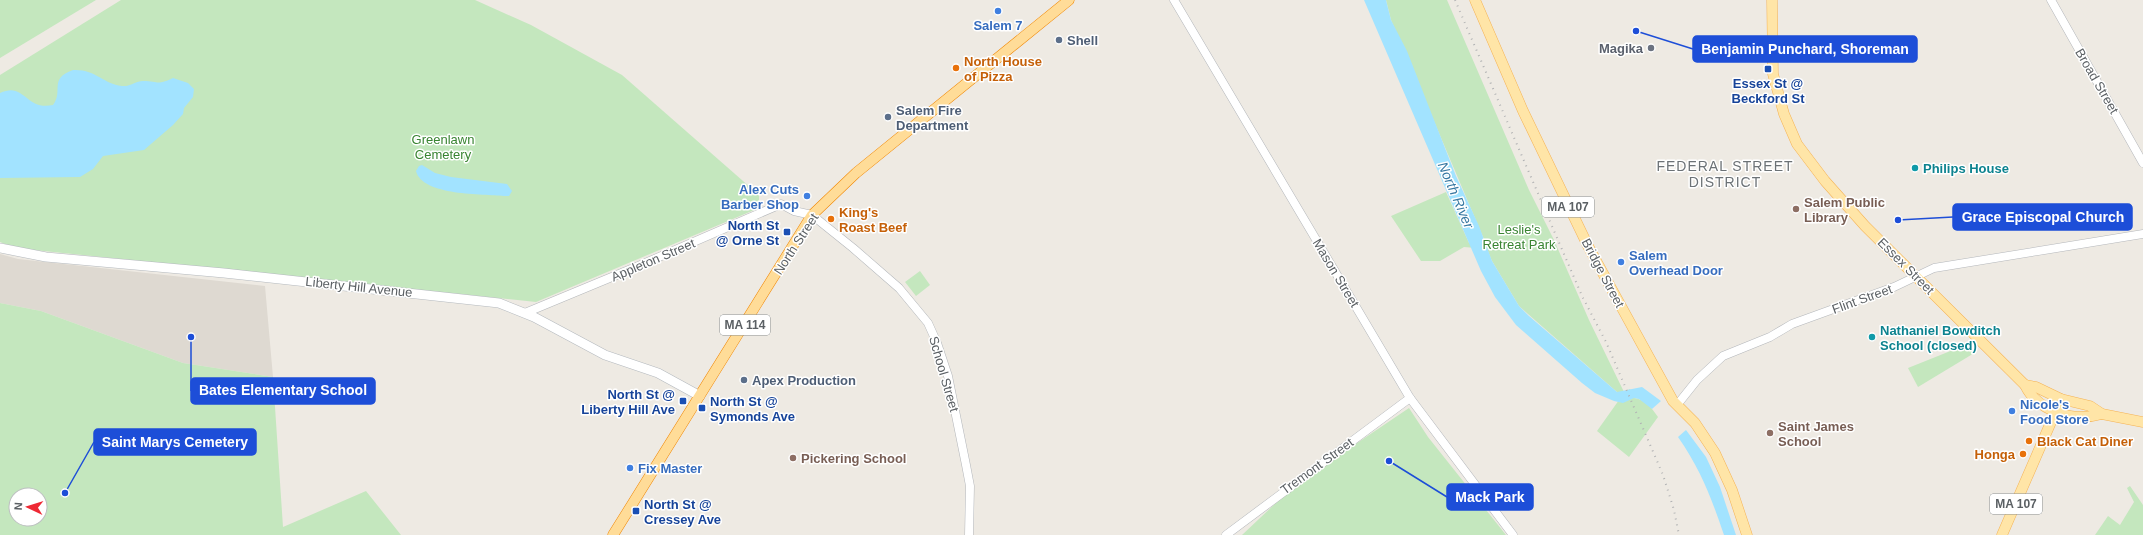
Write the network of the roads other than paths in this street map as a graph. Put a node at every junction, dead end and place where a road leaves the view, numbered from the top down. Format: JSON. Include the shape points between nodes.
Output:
{"nodes":[{"id":1,"x":1069,"y":0,"type":"edge"},
{"id":2,"x":1174,"y":0,"type":"edge"},
{"id":3,"x":1475,"y":0,"type":"edge"},
{"id":4,"x":1772,"y":0,"type":"edge"},
{"id":5,"x":2051,"y":0,"type":"edge"},
{"id":6,"x":2143,"y":163,"type":"edge"},
{"id":7,"x":812,"y":216,"type":"junction"},
{"id":8,"x":2143,"y":234,"type":"edge"},
{"id":9,"x":0,"y":248,"type":"edge"},
{"id":10,"x":1916,"y":276,"type":"junction"},
{"id":11,"x":525,"y":313,"type":"junction"},
{"id":12,"x":2025,"y":385,"type":"junction"},
{"id":13,"x":700,"y":396,"type":"junction"},
{"id":14,"x":1410,"y":398,"type":"junction"},
{"id":15,"x":2061,"y":399,"type":"junction"},
{"id":16,"x":1677,"y":405,"type":"junction"},
{"id":17,"x":2056,"y":412,"type":"junction"},
{"id":18,"x":2102,"y":414,"type":"junction"},
{"id":19,"x":2143,"y":422,"type":"edge"},
{"id":20,"x":613,"y":535,"type":"edge"},
{"id":21,"x":969,"y":535,"type":"edge"},
{"id":22,"x":1226,"y":535,"type":"edge"},
{"id":23,"x":1513,"y":535,"type":"edge"},
{"id":24,"x":1747,"y":535,"type":"edge"},
{"id":25,"x":2002,"y":535,"type":"edge"}],
"edges":[{"from":1,"to":7,"type":"highway","name":"North Street","number":"MA 114","via":[[856,173]]},
{"from":2,"to":14,"type":"street","name":"Mason Street"},
{"from":3,"to":16,"type":"main road","name":"Bridge Street","number":"MA 107","via":[[1526,117],[1582,234]]},
{"from":4,"to":10,"type":"main road","name":"Essex Street","via":[[1773,74],[1784,114],[1795,139],[1843,202]]},
{"from":5,"to":6,"type":"street","name":"Broad Street"},
{"from":7,"to":11,"type":"street","name":"Appleton Street","via":[[781,204]]},
{"from":7,"to":13,"type":"highway","name":"North Street","number":"MA 114"},
{"from":7,"to":21,"type":"street","name":"School Street","via":[[895,284],[919,310],[933,333],[952,392],[970,486]]},
{"from":8,"to":10,"type":"street","name":"Flint Street","via":[[1934,268]]},
{"from":9,"to":11,"type":"main road","name":"Liberty Hill Avenue","via":[[46,257],[491,302]]},
{"from":10,"to":12,"type":"main road","name":"Essex Street"},
{"from":10,"to":16,"type":"street","name":"Flint Street","via":[[1723,356],[1697,380]]},
{"from":11,"to":13,"type":"main road","name":"Liberty Hill Avenue","via":[[605,355],[658,373]]},
{"from":12,"to":15,"type":"main road","name":"Essex Street","via":[[2036,387]]},
{"from":12,"to":17,"type":"main road","name":"Essex Street","via":[[2038,402]]},
{"from":13,"to":20,"type":"highway","name":"North Street","number":"MA 114"},
{"from":14,"to":22,"type":"street","name":"Tremont Street"},
{"from":14,"to":23,"type":"street","name":"Mason Street"},
{"from":15,"to":17,"type":"main road","number":"MA 107"},
{"from":15,"to":18,"type":"main road","name":"Essex Street","via":[[2090,406]]},
{"from":16,"to":24,"type":"main road","name":"Bridge Street","number":"MA 107","via":[[1695,423],[1715,453],[1732,490]]},
{"from":17,"to":18,"type":"main road","name":"Essex Street","via":[[2089,418]]},
{"from":17,"to":25,"type":"main road","number":"MA 107"},
{"from":18,"to":19,"type":"main road","name":"Essex Street"}]}
